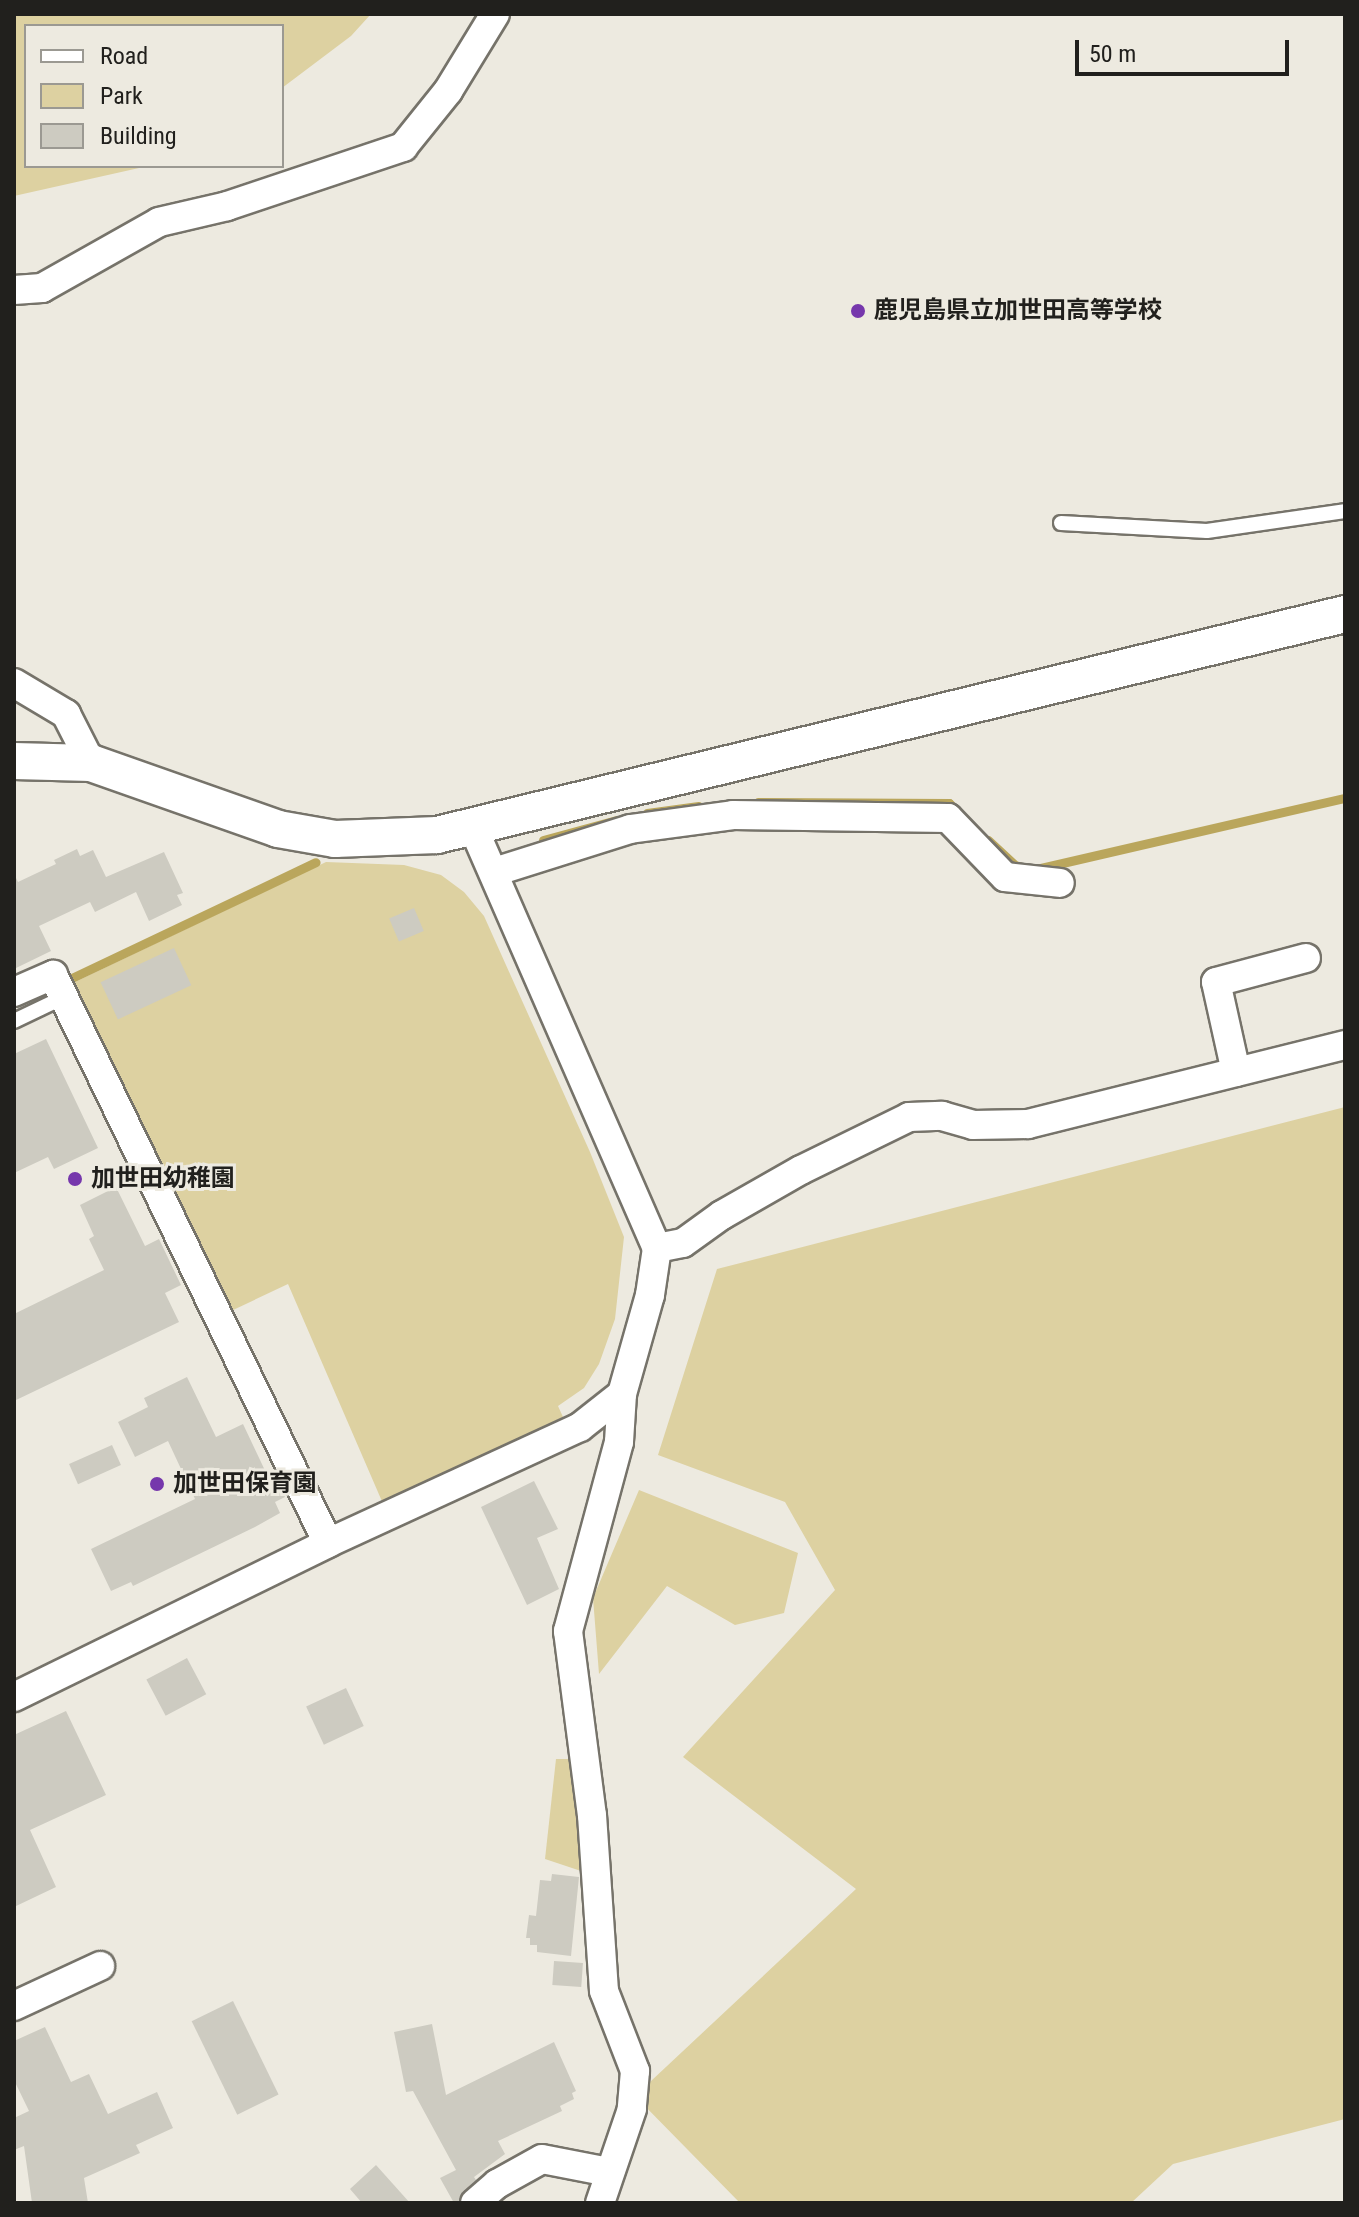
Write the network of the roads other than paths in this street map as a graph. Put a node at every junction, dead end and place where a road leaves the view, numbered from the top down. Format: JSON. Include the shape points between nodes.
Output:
{"nodes":[{"id":1,"x":495,"y":14,"type":"edge"},
{"id":2,"x":14,"y":290,"type":"edge"},
{"id":3,"x":1345,"y":511,"type":"edge"},
{"id":4,"x":1061,"y":523,"type":"dead end"},
{"id":5,"x":1345,"y":614,"type":"edge"},
{"id":6,"x":14,"y":683,"type":"edge"},
{"id":7,"x":14,"y":761,"type":"edge"},
{"id":8,"x":91,"y":763,"type":"junction"},
{"id":9,"x":472,"y":825,"type":"junction"},
{"id":10,"x":494,"y":872,"type":"junction"},
{"id":11,"x":1060,"y":883,"type":"dead end"},
{"id":12,"x":1306,"y":958,"type":"dead end"},
{"id":13,"x":60,"y":990,"type":"junction"},
{"id":14,"x":14,"y":992,"type":"edge"},
{"id":15,"x":14,"y":1021,"type":"edge"},
{"id":16,"x":1345,"y":1045,"type":"edge"},
{"id":17,"x":1236,"y":1072,"type":"junction"},
{"id":18,"x":657,"y":1248,"type":"junction"},
{"id":19,"x":622,"y":1394,"type":"junction"},
{"id":20,"x":328,"y":1543,"type":"junction"},
{"id":21,"x":14,"y":1697,"type":"edge"},
{"id":22,"x":100,"y":1966,"type":"dead end"},
{"id":23,"x":14,"y":2006,"type":"edge"},
{"id":24,"x":609,"y":2172,"type":"junction"},
{"id":25,"x":475,"y":2203,"type":"edge"},
{"id":26,"x":600,"y":2203,"type":"edge"}],
"edges":[{"from":1,"to":2,"type":"street","via":[[448,91],[403,147],[227,206],[159,222],[42,288]]},
{"from":3,"to":4,"type":"lane","via":[[1207,531]]},
{"from":5,"to":9,"type":"street"},
{"from":6,"to":8,"type":"street","via":[[66,714]]},
{"from":7,"to":8,"type":"street"},
{"from":8,"to":9,"type":"street","via":[[278,829],[335,839],[437,835]]},
{"from":9,"to":10,"type":"street"},
{"from":10,"to":11,"type":"street","via":[[630,829],[733,815],[948,818],[1005,877]]},
{"from":10,"to":18,"type":"street"},
{"from":12,"to":17,"type":"street","via":[[1216,982]]},
{"from":13,"to":14,"type":"street","via":[[53,975]]},
{"from":13,"to":15,"type":"lane"},
{"from":13,"to":20,"type":"street"},
{"from":16,"to":17,"type":"street"},
{"from":17,"to":18,"type":"street","via":[[1028,1124],[973,1125],[942,1116],[909,1117],[801,1170],[683,1243]]},
{"from":18,"to":19,"type":"street","via":[[650,1295]]},
{"from":19,"to":20,"type":"street","via":[[580,1427]]},
{"from":19,"to":24,"type":"street","via":[[619,1442],[568,1631],[592,1815],[604,1991],[635,2071],[632,2109]]},
{"from":20,"to":21,"type":"street"},
{"from":22,"to":23,"type":"street"},
{"from":24,"to":25,"type":"street","via":[[542,2159]]},
{"from":24,"to":26,"type":"street"}]}
